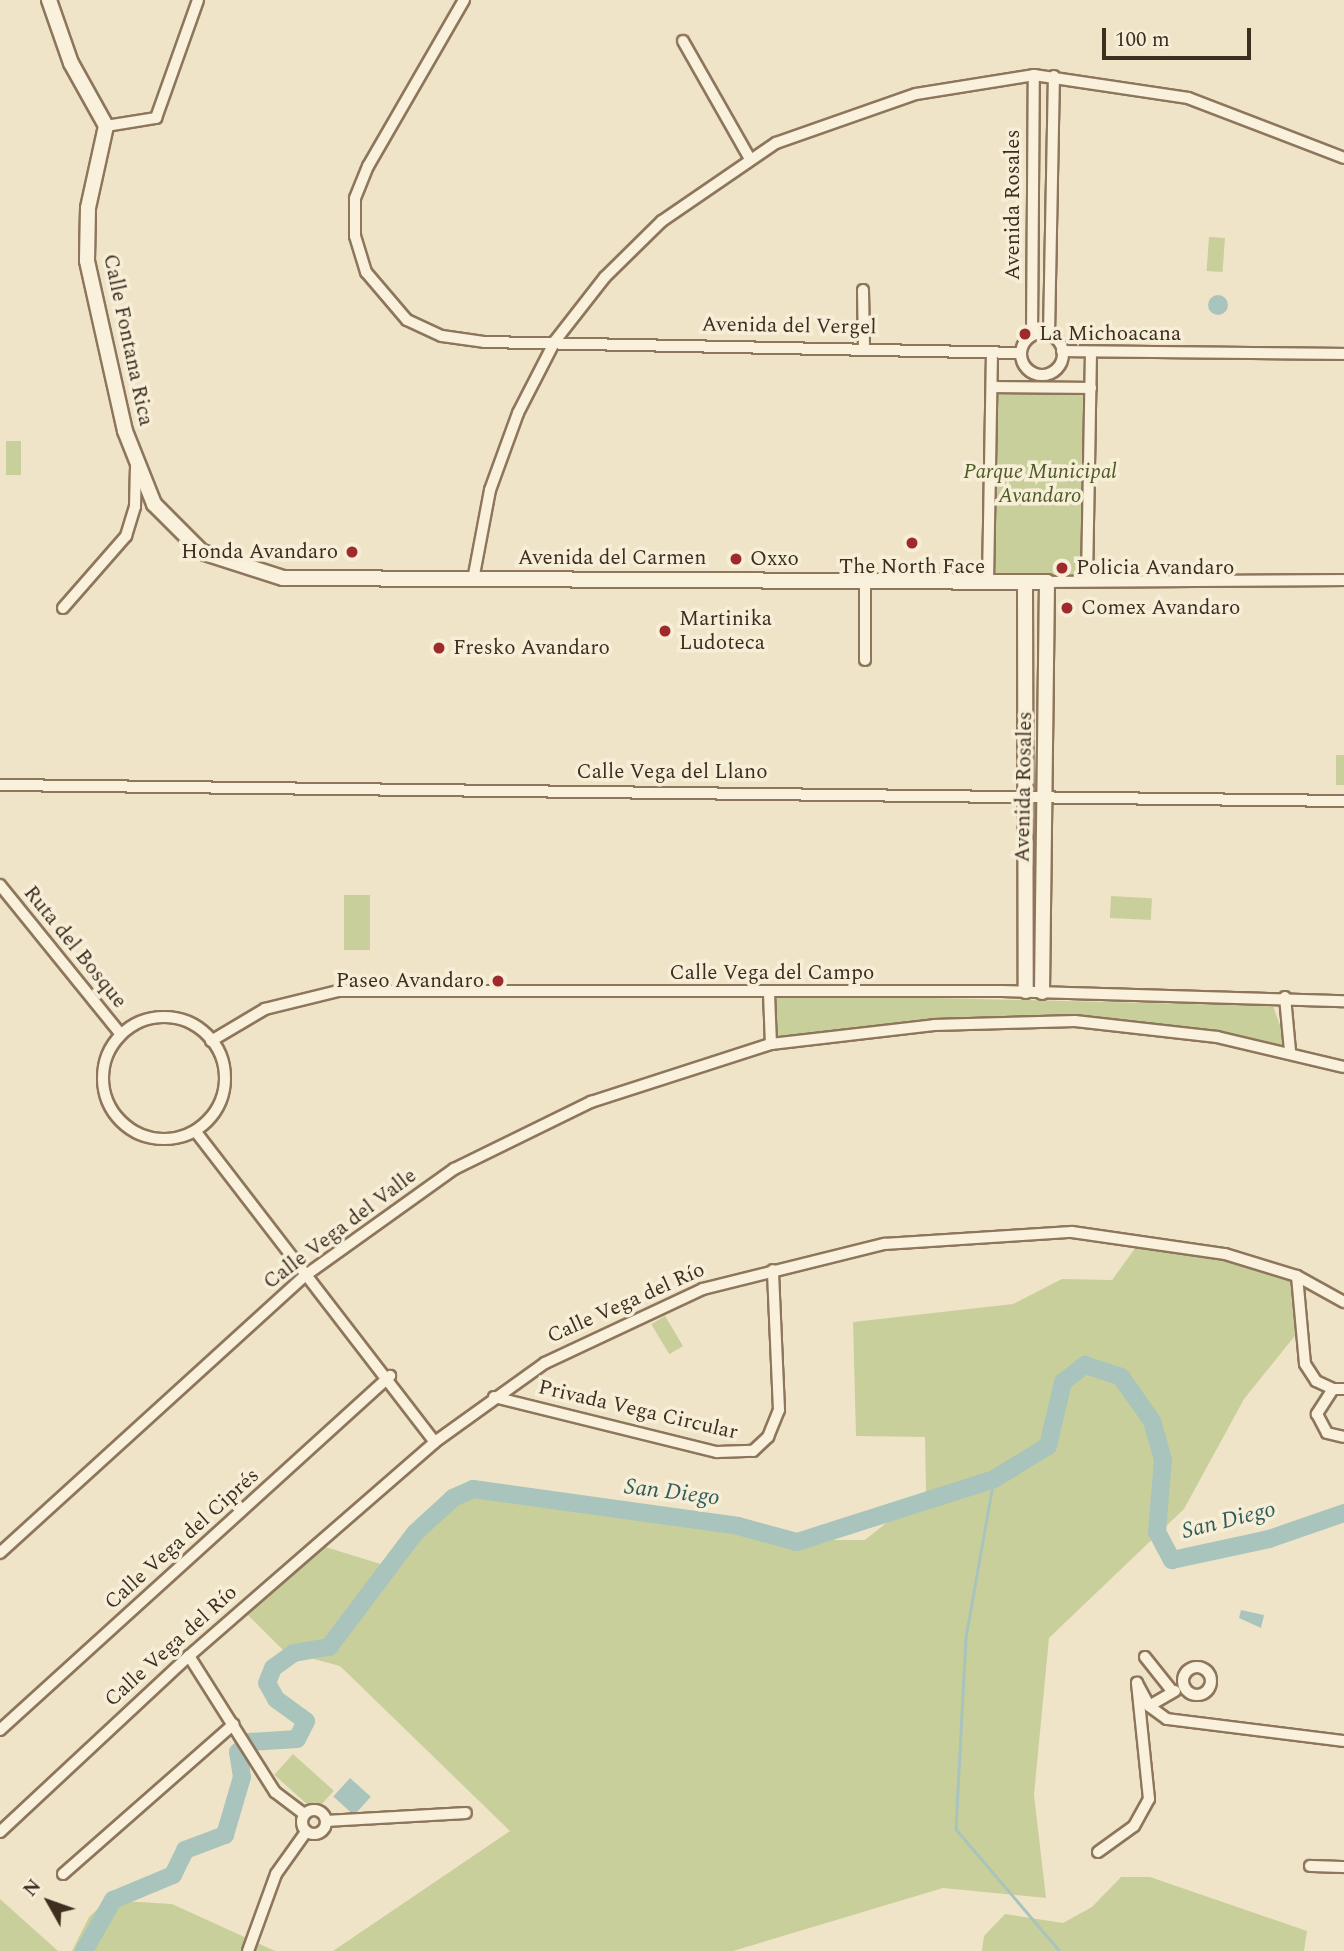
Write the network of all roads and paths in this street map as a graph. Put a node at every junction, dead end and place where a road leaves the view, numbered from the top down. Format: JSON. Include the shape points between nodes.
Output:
{"nodes":[{"id":1,"x":49,"y":0,"type":"edge"},
{"id":2,"x":198,"y":0,"type":"edge"},
{"id":3,"x":464,"y":0,"type":"edge"},
{"id":4,"x":683,"y":41,"type":"dead end"},
{"id":5,"x":1034,"y":75,"type":"junction"},
{"id":6,"x":1054,"y":76,"type":"junction"},
{"id":7,"x":106,"y":126,"type":"junction"},
{"id":8,"x":749,"y":157,"type":"junction"},
{"id":9,"x":1344,"y":158,"type":"edge"},
{"id":10,"x":1035,"y":211,"type":"junction"},
{"id":11,"x":1049,"y":211,"type":"junction"},
{"id":12,"x":863,"y":290,"type":"dead end"},
{"id":13,"x":1049,"y":334,"type":"junction"},
{"id":14,"x":1032,"y":335,"type":"junction"},
{"id":15,"x":555,"y":341,"type":"junction"},
{"id":16,"x":864,"y":347,"type":"junction"},
{"id":17,"x":1062,"y":351,"type":"junction"},
{"id":18,"x":992,"y":352,"type":"junction"},
{"id":19,"x":1021,"y":353,"type":"junction"},
{"id":20,"x":1091,"y":354,"type":"junction"},
{"id":21,"x":1344,"y":354,"type":"edge"},
{"id":22,"x":1042,"y":374,"type":"junction"},
{"id":23,"x":993,"y":387,"type":"junction"},
{"id":24,"x":1043,"y":387,"type":"junction"},
{"id":25,"x":1091,"y":388,"type":"junction"},
{"id":26,"x":135,"y":464,"type":"junction"},
{"id":27,"x":283,"y":578,"type":"joint"},
{"id":28,"x":865,"y":578,"type":"junction"},
{"id":29,"x":474,"y":580,"type":"junction"},
{"id":30,"x":1344,"y":580,"type":"edge"},
{"id":31,"x":988,"y":581,"type":"junction"},
{"id":32,"x":1087,"y":581,"type":"junction"},
{"id":33,"x":1046,"y":582,"type":"junction"},
{"id":34,"x":1025,"y":583,"type":"junction"},
{"id":35,"x":63,"y":608,"type":"dead end"},
{"id":36,"x":865,"y":660,"type":"dead end"},
{"id":37,"x":0,"y":785,"type":"edge"},
{"id":38,"x":1045,"y":793,"type":"junction"},
{"id":39,"x":1028,"y":794,"type":"junction"},
{"id":40,"x":1344,"y":801,"type":"edge"},
{"id":41,"x":2,"y":893,"type":"edge"},
{"id":42,"x":1026,"y":991,"type":"junction"},
{"id":43,"x":1042,"y":992,"type":"junction"},
{"id":44,"x":769,"y":993,"type":"junction"},
{"id":45,"x":1285,"y":997,"type":"junction"},
{"id":46,"x":1344,"y":1001,"type":"edge"},
{"id":47,"x":120,"y":1033,"type":"junction"},
{"id":48,"x":211,"y":1041,"type":"junction"},
{"id":49,"x":771,"y":1044,"type":"junction"},
{"id":50,"x":1290,"y":1051,"type":"junction"},
{"id":51,"x":1344,"y":1067,"type":"edge"},
{"id":52,"x":196,"y":1132,"type":"junction"},
{"id":53,"x":773,"y":1270,"type":"junction"},
{"id":54,"x":306,"y":1275,"type":"junction"},
{"id":55,"x":1297,"y":1276,"type":"junction"},
{"id":56,"x":1344,"y":1302,"type":"edge"},
{"id":57,"x":390,"y":1376,"type":"junction"},
{"id":58,"x":1339,"y":1389,"type":"edge"},
{"id":59,"x":494,"y":1397,"type":"junction"},
{"id":60,"x":1344,"y":1437,"type":"edge"},
{"id":61,"x":435,"y":1442,"type":"junction"},
{"id":62,"x":0,"y":1553,"type":"edge"},
{"id":63,"x":189,"y":1656,"type":"junction"},
{"id":64,"x":1144,"y":1657,"type":"dead end"},
{"id":65,"x":1185,"y":1690,"type":"dead end"},
{"id":66,"x":1172,"y":1691,"type":"junction"},
{"id":67,"x":1149,"y":1706,"type":"junction"},
{"id":68,"x":234,"y":1724,"type":"junction"},
{"id":69,"x":0,"y":1730,"type":"edge"},
{"id":70,"x":1344,"y":1741,"type":"edge"},
{"id":71,"x":466,"y":1813,"type":"dead end"},
{"id":72,"x":304,"y":1814,"type":"junction"},
{"id":73,"x":326,"y":1821,"type":"junction"},
{"id":74,"x":0,"y":1832,"type":"edge"},
{"id":75,"x":306,"y":1832,"type":"junction"},
{"id":76,"x":1098,"y":1852,"type":"dead end"},
{"id":77,"x":1310,"y":1866,"type":"dead end"},
{"id":78,"x":1344,"y":1867,"type":"edge"},
{"id":79,"x":63,"y":1874,"type":"dead end"},
{"id":80,"x":248,"y":1951,"type":"edge"}],
"edges":[{"from":1,"to":7,"type":"street","via":[[71,63]]},
{"from":2,"to":7,"type":"street","via":[[156,118]]},
{"from":3,"to":15,"type":"street","name":"Avenida del Vergel","via":[[362,176],[354,211],[357,248],[388,303],[430,332],[484,342]]},
{"from":4,"to":8,"type":"street"},
{"from":5,"to":6,"type":"street"},
{"from":5,"to":8,"type":"street","via":[[888,102]]},
{"from":5,"to":10,"type":"street","name":"Avenida Rosales"},
{"from":6,"to":9,"type":"street","via":[[1188,98]]},
{"from":6,"to":11,"type":"street","name":"Avenida Rosales"},
{"from":7,"to":26,"type":"street","name":"Calle Fontana Rica","via":[[88,208],[87,261]]},
{"from":8,"to":15,"type":"street","via":[[643,239]]},
{"from":10,"to":11,"type":"street"},
{"from":10,"to":14,"type":"street","name":"Avenida Rosales"},
{"from":11,"to":13,"type":"street","name":"Avenida Rosales"},
{"from":12,"to":16,"type":"street"},
{"from":13,"to":14,"type":"street"},
{"from":13,"to":17,"type":"street"},
{"from":14,"to":19,"type":"street"},
{"from":15,"to":16,"type":"street","name":"Avenida del Vergel"},
{"from":15,"to":29,"type":"street","via":[[518,413],[491,490]]},
{"from":16,"to":18,"type":"street","name":"Avenida del Vergel"},
{"from":17,"to":20,"type":"street"},
{"from":17,"to":22,"type":"street","via":[[1055,370]]},
{"from":18,"to":19,"type":"street","name":"Avenida del Vergel"},
{"from":18,"to":23,"type":"street"},
{"from":19,"to":22,"type":"street","via":[[1029,370]]},
{"from":20,"to":21,"type":"street"},
{"from":20,"to":25,"type":"street"},
{"from":22,"to":24,"type":"street"},
{"from":23,"to":24,"type":"street"},
{"from":23,"to":31,"type":"street"},
{"from":24,"to":25,"type":"street"},
{"from":25,"to":32,"type":"street"},
{"from":26,"to":27,"type":"street","name":"Calle Fontana Rica","via":[[154,504],[187,541],[232,566]]},
{"from":26,"to":35,"type":"street","via":[[137,494],[126,536]]},
{"from":27,"to":29,"type":"street","name":"Avenida del Carmen"},
{"from":28,"to":29,"type":"street","name":"Avenida del Carmen"},
{"from":28,"to":31,"type":"street","name":"Avenida del Carmen"},
{"from":28,"to":36,"type":"street"},
{"from":30,"to":32,"type":"street"},
{"from":31,"to":34,"type":"street","name":"Avenida del Carmen"},
{"from":32,"to":33,"type":"street"},
{"from":33,"to":34,"type":"street"},
{"from":33,"to":38,"type":"street","name":"Avenida Rosales"},
{"from":34,"to":39,"type":"street","name":"Avenida Rosales"},
{"from":37,"to":39,"type":"street","name":"Calle Vega del Llano"},
{"from":38,"to":39,"type":"street","name":"Calle Vega del Llano"},
{"from":38,"to":40,"type":"street","name":"Calle Vega del Llano"},
{"from":38,"to":43,"type":"street","name":"Avenida Rosales"},
{"from":39,"to":42,"type":"street","name":"Avenida Rosales"},
{"from":41,"to":47,"type":"street","name":"Ruta del Bosque"},
{"from":42,"to":43,"type":"street","name":"Calle Vega del Campo"},
{"from":42,"to":44,"type":"street","name":"Calle Vega del Campo"},
{"from":43,"to":45,"type":"street","name":"Calle Vega del Campo"},
{"from":44,"to":48,"type":"street","name":"Calle Vega del Campo","via":[[338,991],[265,1009]]},
{"from":44,"to":49,"type":"street"},
{"from":45,"to":46,"type":"street","name":"Calle Vega del Campo"},
{"from":45,"to":50,"type":"street"},
{"from":47,"to":48,"type":"street","via":[[143,1020],[169,1018]]},
{"from":47,"to":52,"type":"street","via":[[103,1066],[106,1096],[122,1121],[158,1139]]},
{"from":48,"to":52,"type":"street","via":[[222,1060],[225,1094]]},
{"from":49,"to":50,"type":"street","via":[[902,1027],[1055,1020]]},
{"from":49,"to":54,"type":"street","name":"Calle Vega del Valle","via":[[591,1102],[488,1148]]},
{"from":50,"to":51,"type":"street"},
{"from":52,"to":54,"type":"street"},
{"from":53,"to":55,"type":"street","name":"Calle Vega del Río","via":[[884,1244],[1072,1232],[1225,1254]]},
{"from":53,"to":59,"type":"street","name":"Calle Vega del Río","via":[[703,1289],[580,1343]]},
{"from":53,"to":59,"type":"street","name":"Privada Vega Circular","via":[[779,1410],[768,1437],[752,1451],[718,1452]]},
{"from":54,"to":57,"type":"street"},
{"from":54,"to":62,"type":"street","name":"Calle Vega del Valle"},
{"from":55,"to":56,"type":"street","name":"Calle Vega del Río"},
{"from":55,"to":58,"type":"street","via":[[1305,1364],[1316,1381]]},
{"from":57,"to":61,"type":"street"},
{"from":57,"to":69,"type":"street","name":"Calle Vega del Ciprés"},
{"from":58,"to":60,"type":"street","via":[[1318,1406],[1318,1421],[1327,1433]]},
{"from":59,"to":61,"type":"street","name":"Calle Vega del Río"},
{"from":61,"to":63,"type":"street","name":"Calle Vega del Río"},
{"from":63,"to":68,"type":"street"},
{"from":63,"to":74,"type":"street","name":"Calle Vega del Río"},
{"from":64,"to":66,"type":"street"},
{"from":65,"to":66,"type":"street"},
{"from":66,"to":67,"type":"street"},
{"from":67,"to":70,"type":"street","via":[[1176,1721]]},
{"from":67,"to":76,"type":"street","via":[[1142,1685],[1135,1684],[1138,1731],[1150,1768],[1147,1806],[1133,1826]]},
{"from":68,"to":72,"type":"street","via":[[275,1792]]},
{"from":68,"to":79,"type":"street"},
{"from":71,"to":73,"type":"street"},
{"from":72,"to":73,"type":"street","via":[[317,1811]]},
{"from":72,"to":75,"type":"street"},
{"from":73,"to":75,"type":"street","via":[[320,1833]]},
{"from":75,"to":80,"type":"street","via":[[276,1874]]},
{"from":77,"to":78,"type":"street"}]}
